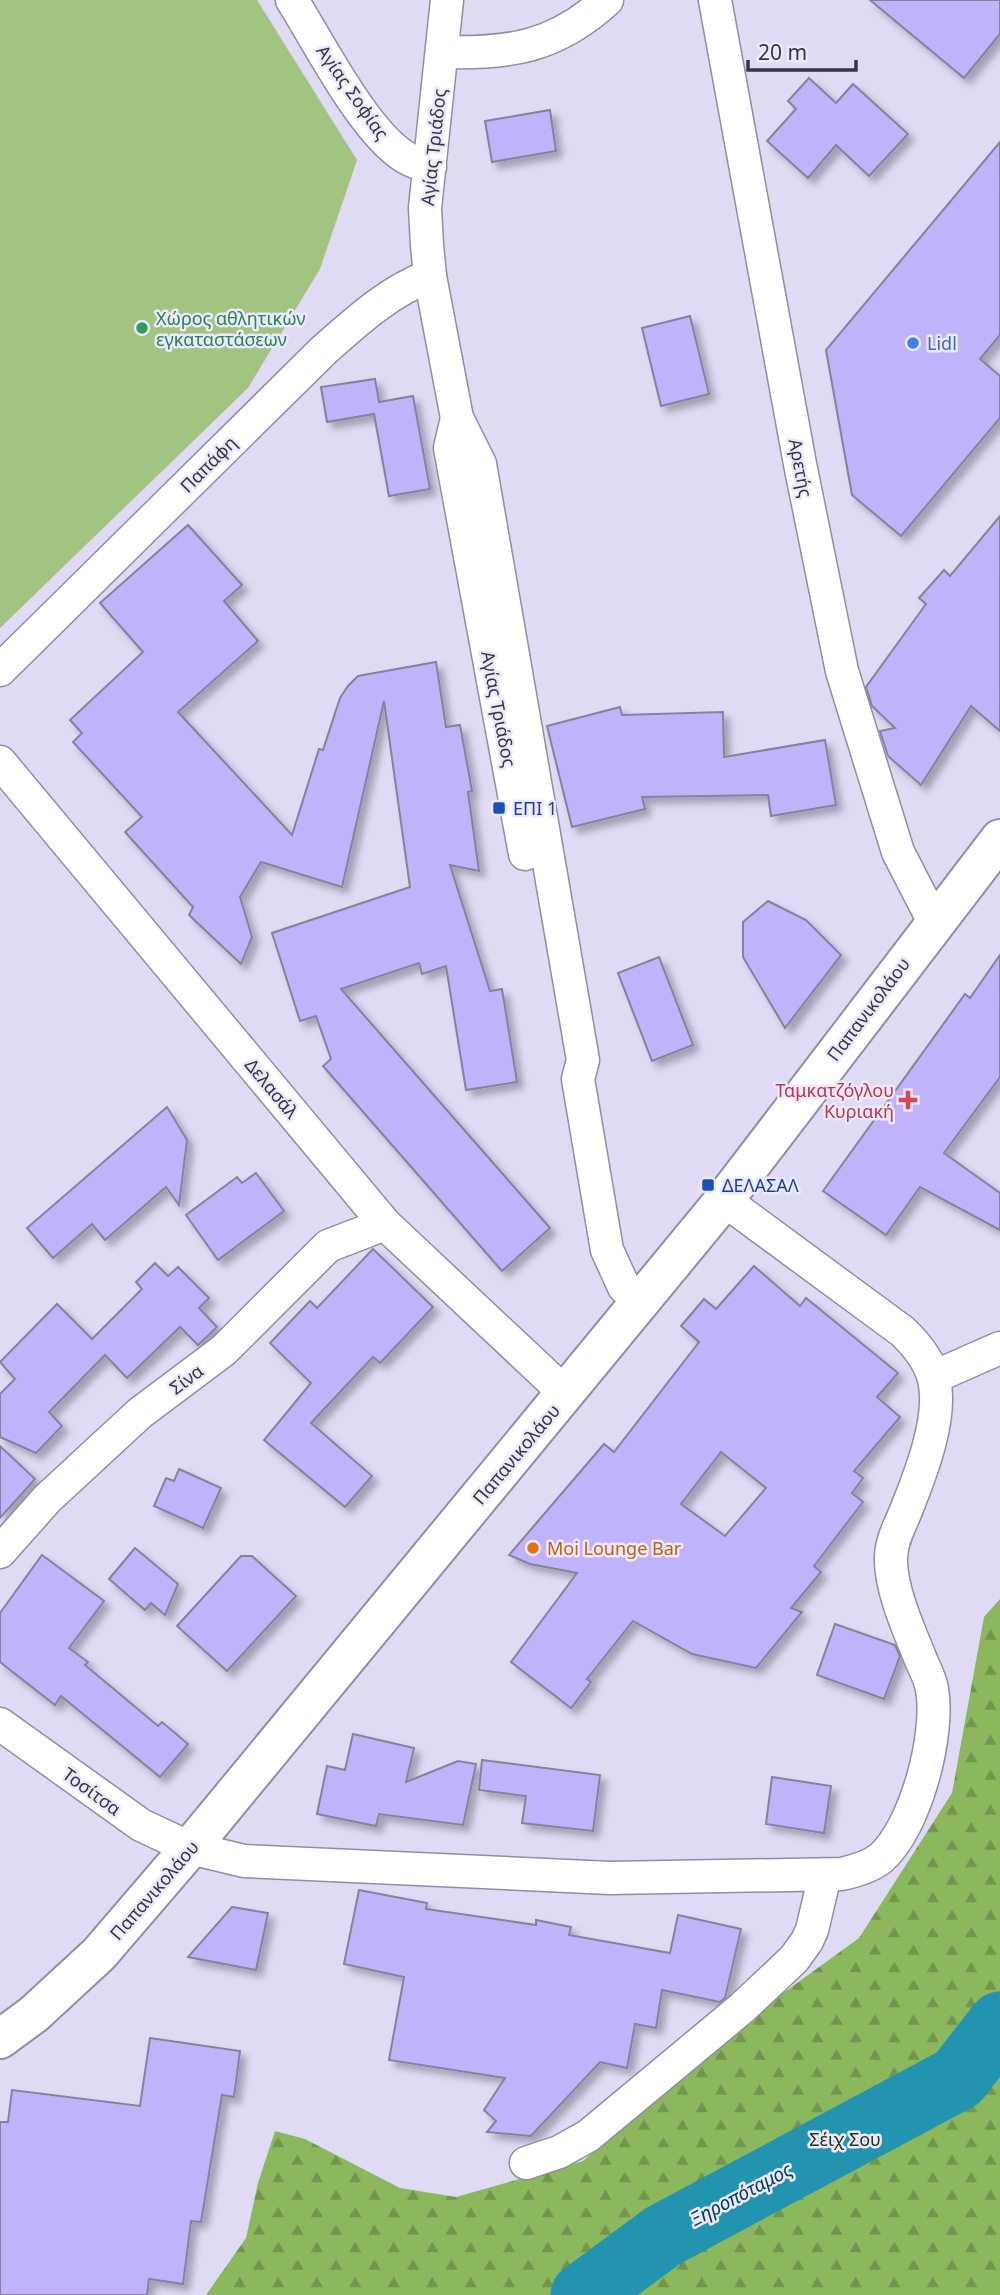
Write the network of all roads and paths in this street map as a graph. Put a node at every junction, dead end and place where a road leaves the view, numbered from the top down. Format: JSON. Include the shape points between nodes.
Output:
{"nodes":[{"id":1,"x":292,"y":0,"type":"edge"},
{"id":2,"x":447,"y":0,"type":"edge"},
{"id":3,"x":607,"y":0,"type":"edge"},
{"id":4,"x":715,"y":0,"type":"edge"},
{"id":5,"x":443,"y":52,"type":"junction"},
{"id":6,"x":430,"y":167,"type":"junction"},
{"id":7,"x":430,"y":276,"type":"junction"},
{"id":8,"x":0,"y":670,"type":"edge"},
{"id":9,"x":0,"y":762,"type":"edge"},
{"id":10,"x":1000,"y":839,"type":"edge"},
{"id":11,"x":934,"y":922,"type":"junction"},
{"id":12,"x":724,"y":1200,"type":"junction"},
{"id":13,"x":384,"y":1224,"type":"junction"},
{"id":14,"x":639,"y":1302,"type":"junction"},
{"id":15,"x":1000,"y":1348,"type":"edge"},
{"id":16,"x":933,"y":1377,"type":"junction"},
{"id":17,"x":566,"y":1394,"type":"junction"},
{"id":18,"x":0,"y":1552,"type":"edge"},
{"id":19,"x":0,"y":1724,"type":"edge"},
{"id":20,"x":190,"y":1848,"type":"junction"},
{"id":21,"x":825,"y":1875,"type":"junction"},
{"id":22,"x":0,"y":2039,"type":"edge"},
{"id":23,"x":526,"y":2163,"type":"dead end"}],
"edges":[{"from":1,"to":6,"type":"street","name":"Αγίας Σοφίας","via":[[369,122],[406,158]]},
{"from":2,"to":5,"type":"street","name":"Αγίας Τριάδος"},
{"from":3,"to":5,"type":"street","via":[[551,39],[493,53]]},
{"from":4,"to":11,"type":"street","name":"Αρετής","via":[[842,671],[898,852]]},
{"from":5,"to":6,"type":"street","name":"Αγίας Τριάδος"},
{"from":6,"to":7,"type":"street","name":"Αγίας Τριάδος","via":[[425,208]]},
{"from":7,"to":8,"type":"street","name":"Παπάφη","via":[[395,293],[324,350]]},
{"from":7,"to":14,"type":"street","name":"Αγίας Τριάδος","via":[[457,418],[480,464],[583,1060],[578,1079],[607,1250],[620,1281]]},
{"from":9,"to":13,"type":"street","name":"Δελασάλ"},
{"from":10,"to":11,"type":"main road","name":"Παπανικολάου"},
{"from":11,"to":12,"type":"main road","name":"Παπανικολάου"},
{"from":12,"to":14,"type":"main road","name":"Παπανικολάου"},
{"from":12,"to":16,"type":"street","via":[[902,1331],[923,1354]]},
{"from":13,"to":17,"type":"street","name":"Δελασάλ"},
{"from":13,"to":18,"type":"street","name":"Σίνα","via":[[328,1246],[224,1350],[140,1413]]},
{"from":14,"to":17,"type":"main road","name":"Παπανικολάου"},
{"from":15,"to":16,"type":"street"},
{"from":16,"to":21,"type":"street","name":"Τοσίτσα","via":[[936,1407],[931,1432],[891,1560],[905,1618],[932,1687],[933,1716],[925,1766],[911,1812],[880,1858],[857,1870]]},
{"from":17,"to":20,"type":"main road","name":"Παπανικολάου"},
{"from":19,"to":20,"type":"street","name":"Τοσίτσα","via":[[130,1818]]},
{"from":20,"to":21,"type":"street","name":"Τοσίτσα","via":[[274,1864],[610,1878]]},
{"from":20,"to":22,"type":"main road","name":"Παπανικολάου","via":[[99,1954]]},
{"from":21,"to":23,"type":"street","via":[[807,1941],[775,1979],[588,2136]]}]}
